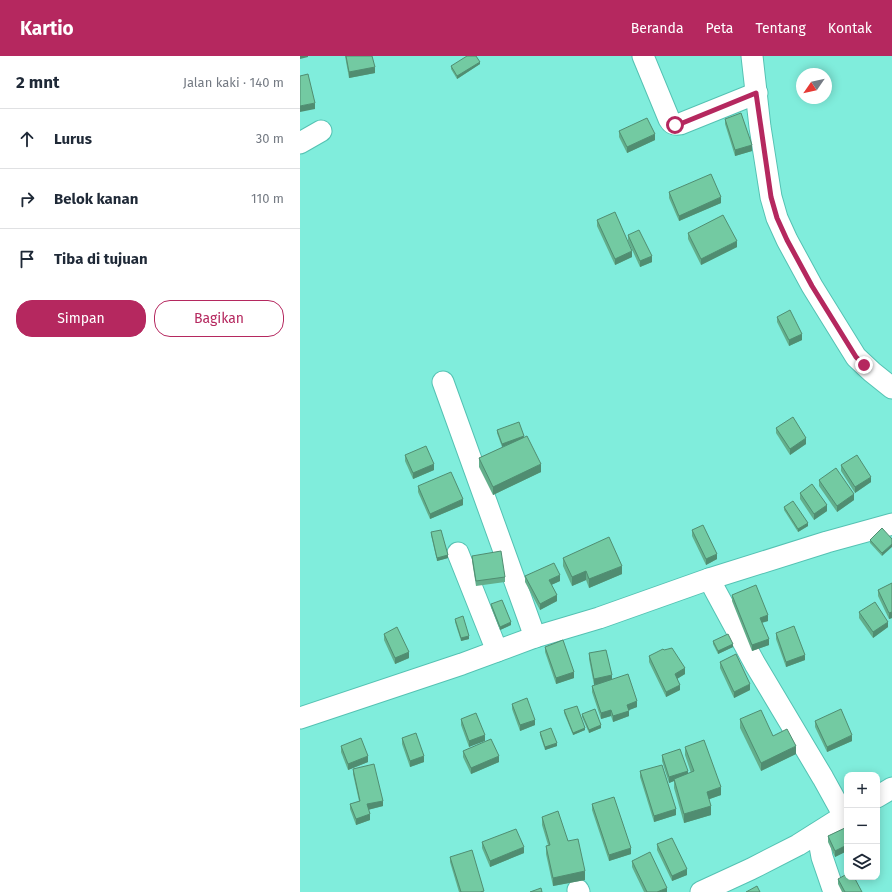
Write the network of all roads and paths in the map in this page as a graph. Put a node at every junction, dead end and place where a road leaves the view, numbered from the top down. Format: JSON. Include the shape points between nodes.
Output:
{"nodes":[{"id":1,"x":643,"y":56,"type":"edge"},
{"id":2,"x":752,"y":56,"type":"edge"},
{"id":3,"x":756,"y":93,"type":"junction"},
{"id":4,"x":321,"y":131,"type":"dead end"},
{"id":5,"x":300,"y":143,"type":"edge"},
{"id":6,"x":443,"y":382,"type":"dead end"},
{"id":7,"x":892,"y":388,"type":"edge"},
{"id":8,"x":892,"y":524,"type":"edge"},
{"id":9,"x":458,"y":553,"type":"dead end"},
{"id":10,"x":709,"y":579,"type":"junction"},
{"id":11,"x":535,"y":637,"type":"junction"},
{"id":12,"x":497,"y":651,"type":"junction"},
{"id":13,"x":300,"y":718,"type":"edge"},
{"id":14,"x":892,"y":788,"type":"edge"},
{"id":15,"x":880,"y":795,"type":"edge"},
{"id":16,"x":844,"y":812,"type":"edge"},
{"id":17,"x":844,"y":816,"type":"edge"},
{"id":18,"x":816,"y":834,"type":"junction"},
{"id":19,"x":703,"y":892,"type":"edge"},
{"id":20,"x":834,"y":892,"type":"edge"}],
"edges":[{"from":1,"to":3,"type":"street","via":[[671,123],[675,125]]},
{"from":2,"to":3,"type":"street"},
{"from":3,"to":7,"type":"street","via":[[771,197],[787,240],[856,357]]},
{"from":4,"to":5,"type":"street"},
{"from":6,"to":11,"type":"street"},
{"from":8,"to":10,"type":"street"},
{"from":9,"to":12,"type":"street"},
{"from":10,"to":11,"type":"street","via":[[599,618]]},
{"from":10,"to":16,"type":"street","via":[[755,664]]},
{"from":11,"to":12,"type":"street"},
{"from":12,"to":13,"type":"street"},
{"from":14,"to":15,"type":"street"},
{"from":17,"to":18,"type":"street"},
{"from":18,"to":19,"type":"street","via":[[751,870]]},
{"from":18,"to":20,"type":"street"}]}
